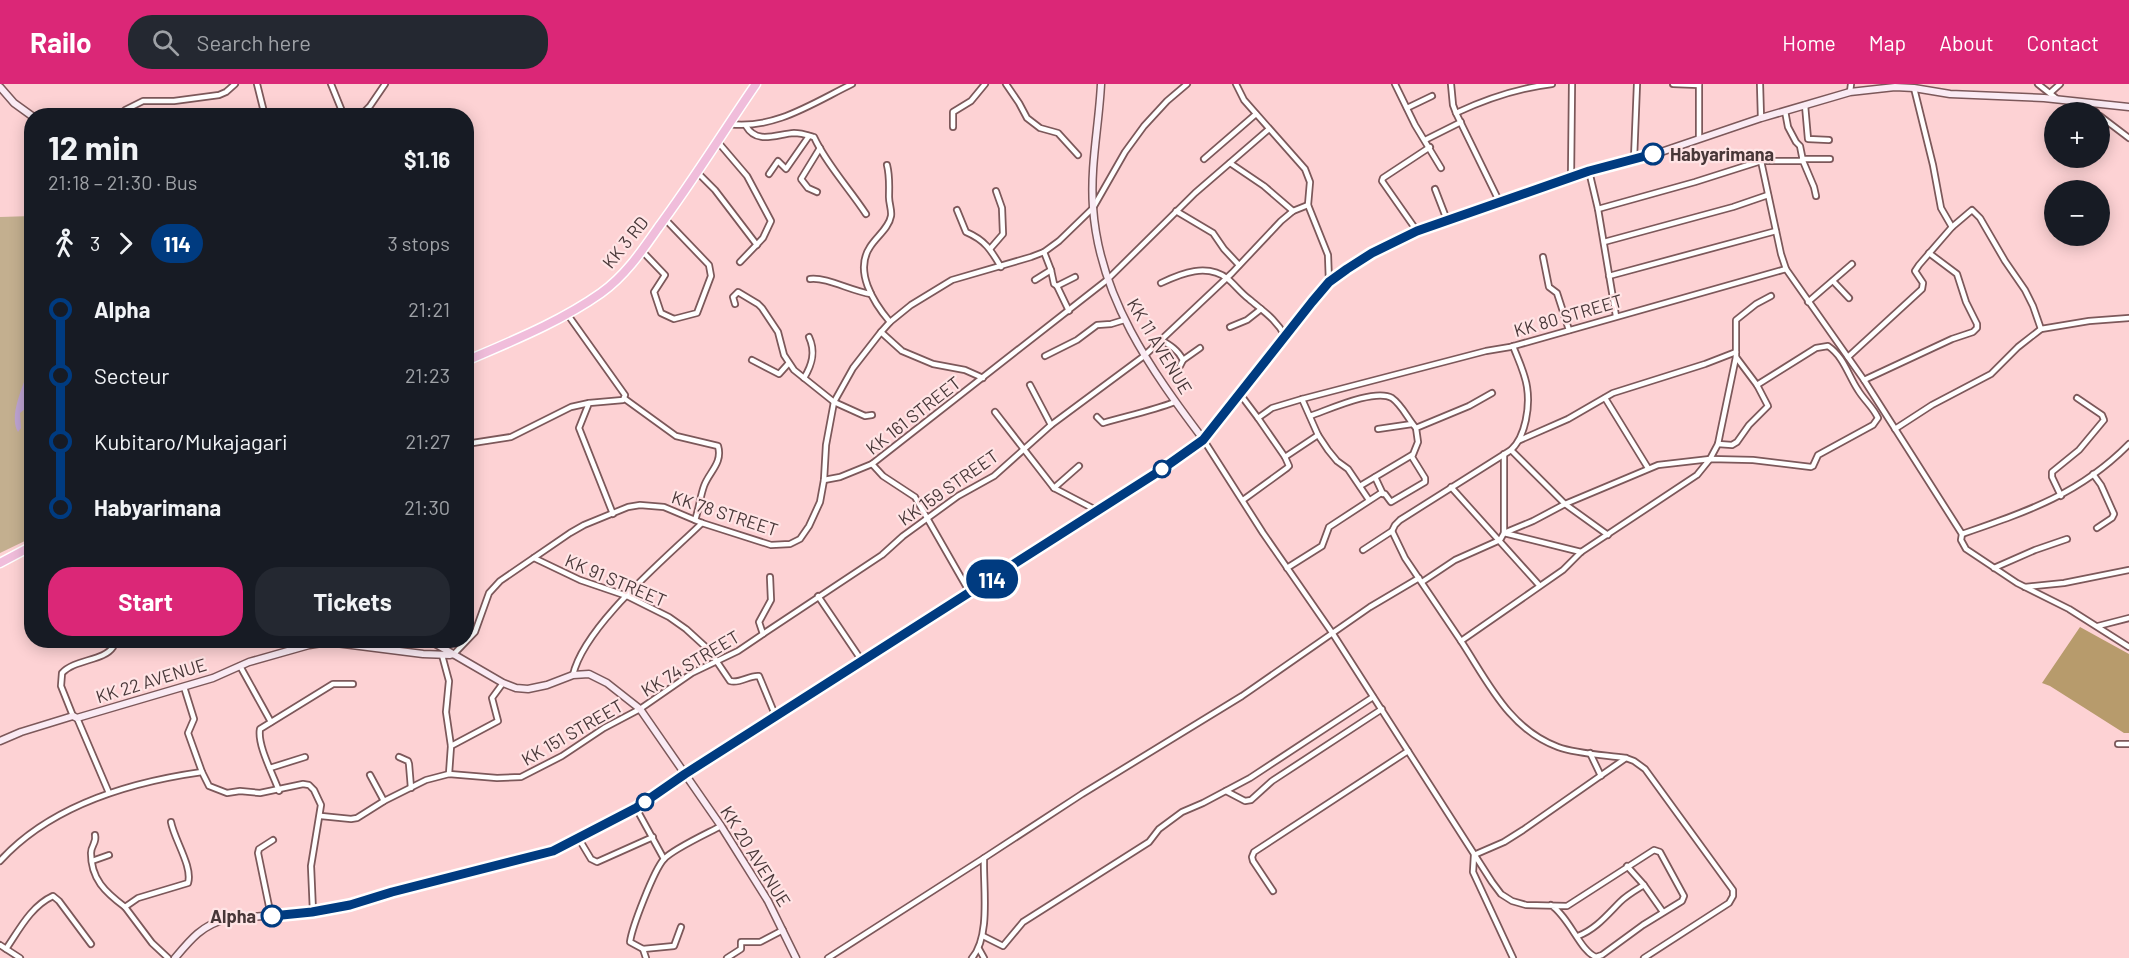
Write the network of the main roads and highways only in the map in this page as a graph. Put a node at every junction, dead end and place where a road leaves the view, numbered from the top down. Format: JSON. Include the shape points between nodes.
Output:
{"nodes":[{"id":1,"x":756,"y":84,"type":"edge"},
{"id":2,"x":1101,"y":84,"type":"edge"},
{"id":3,"x":0,"y":87,"type":"edge"},
{"id":4,"x":2129,"y":107,"type":"edge"},
{"id":5,"x":24,"y":110,"type":"edge"},
{"id":6,"x":474,"y":357,"type":"edge"},
{"id":7,"x":1203,"y":440,"type":"junction"},
{"id":8,"x":24,"y":550,"type":"edge"},
{"id":9,"x":0,"y":563,"type":"edge"},
{"id":10,"x":299,"y":648,"type":"edge"},
{"id":11,"x":385,"y":648,"type":"edge"},
{"id":12,"x":442,"y":648,"type":"edge"},
{"id":13,"x":453,"y":655,"type":"junction"},
{"id":14,"x":0,"y":741,"type":"edge"},
{"id":15,"x":685,"y":774,"type":"junction"},
{"id":16,"x":175,"y":958,"type":"edge"},
{"id":17,"x":796,"y":958,"type":"edge"}],
"edges":[{"from":1,"to":6,"type":"highway","name":"KK 3 RD","via":[[698,173],[627,270],[568,315]]},
{"from":2,"to":7,"type":"main road","name":"KK 11 AVENUE","via":[[1094,142],[1093,208],[1107,280],[1144,356]]},
{"from":3,"to":5,"type":"main road"},
{"from":4,"to":7,"type":"main road","via":[[1914,88],[1850,92],[1499,201],[1417,231],[1372,253],[1329,282]]},
{"from":7,"to":15,"type":"main road"},
{"from":8,"to":9,"type":"highway"},
{"from":10,"to":14,"type":"main road","name":"KK 22 AVENUE","via":[[213,678]]},
{"from":11,"to":13,"type":"main road","name":"KK 22 AVENUE"},
{"from":12,"to":13,"type":"main road"},
{"from":13,"to":15,"type":"main road","name":"KK 20 AVENUE","via":[[516,688],[547,685],[584,673],[598,677],[640,709]]},
{"from":15,"to":16,"type":"main road","via":[[636,808],[579,839],[535,857],[350,905],[213,922],[200,930]]},
{"from":15,"to":17,"type":"main road","name":"KK 20 AVENUE","via":[[768,901]]}]}
